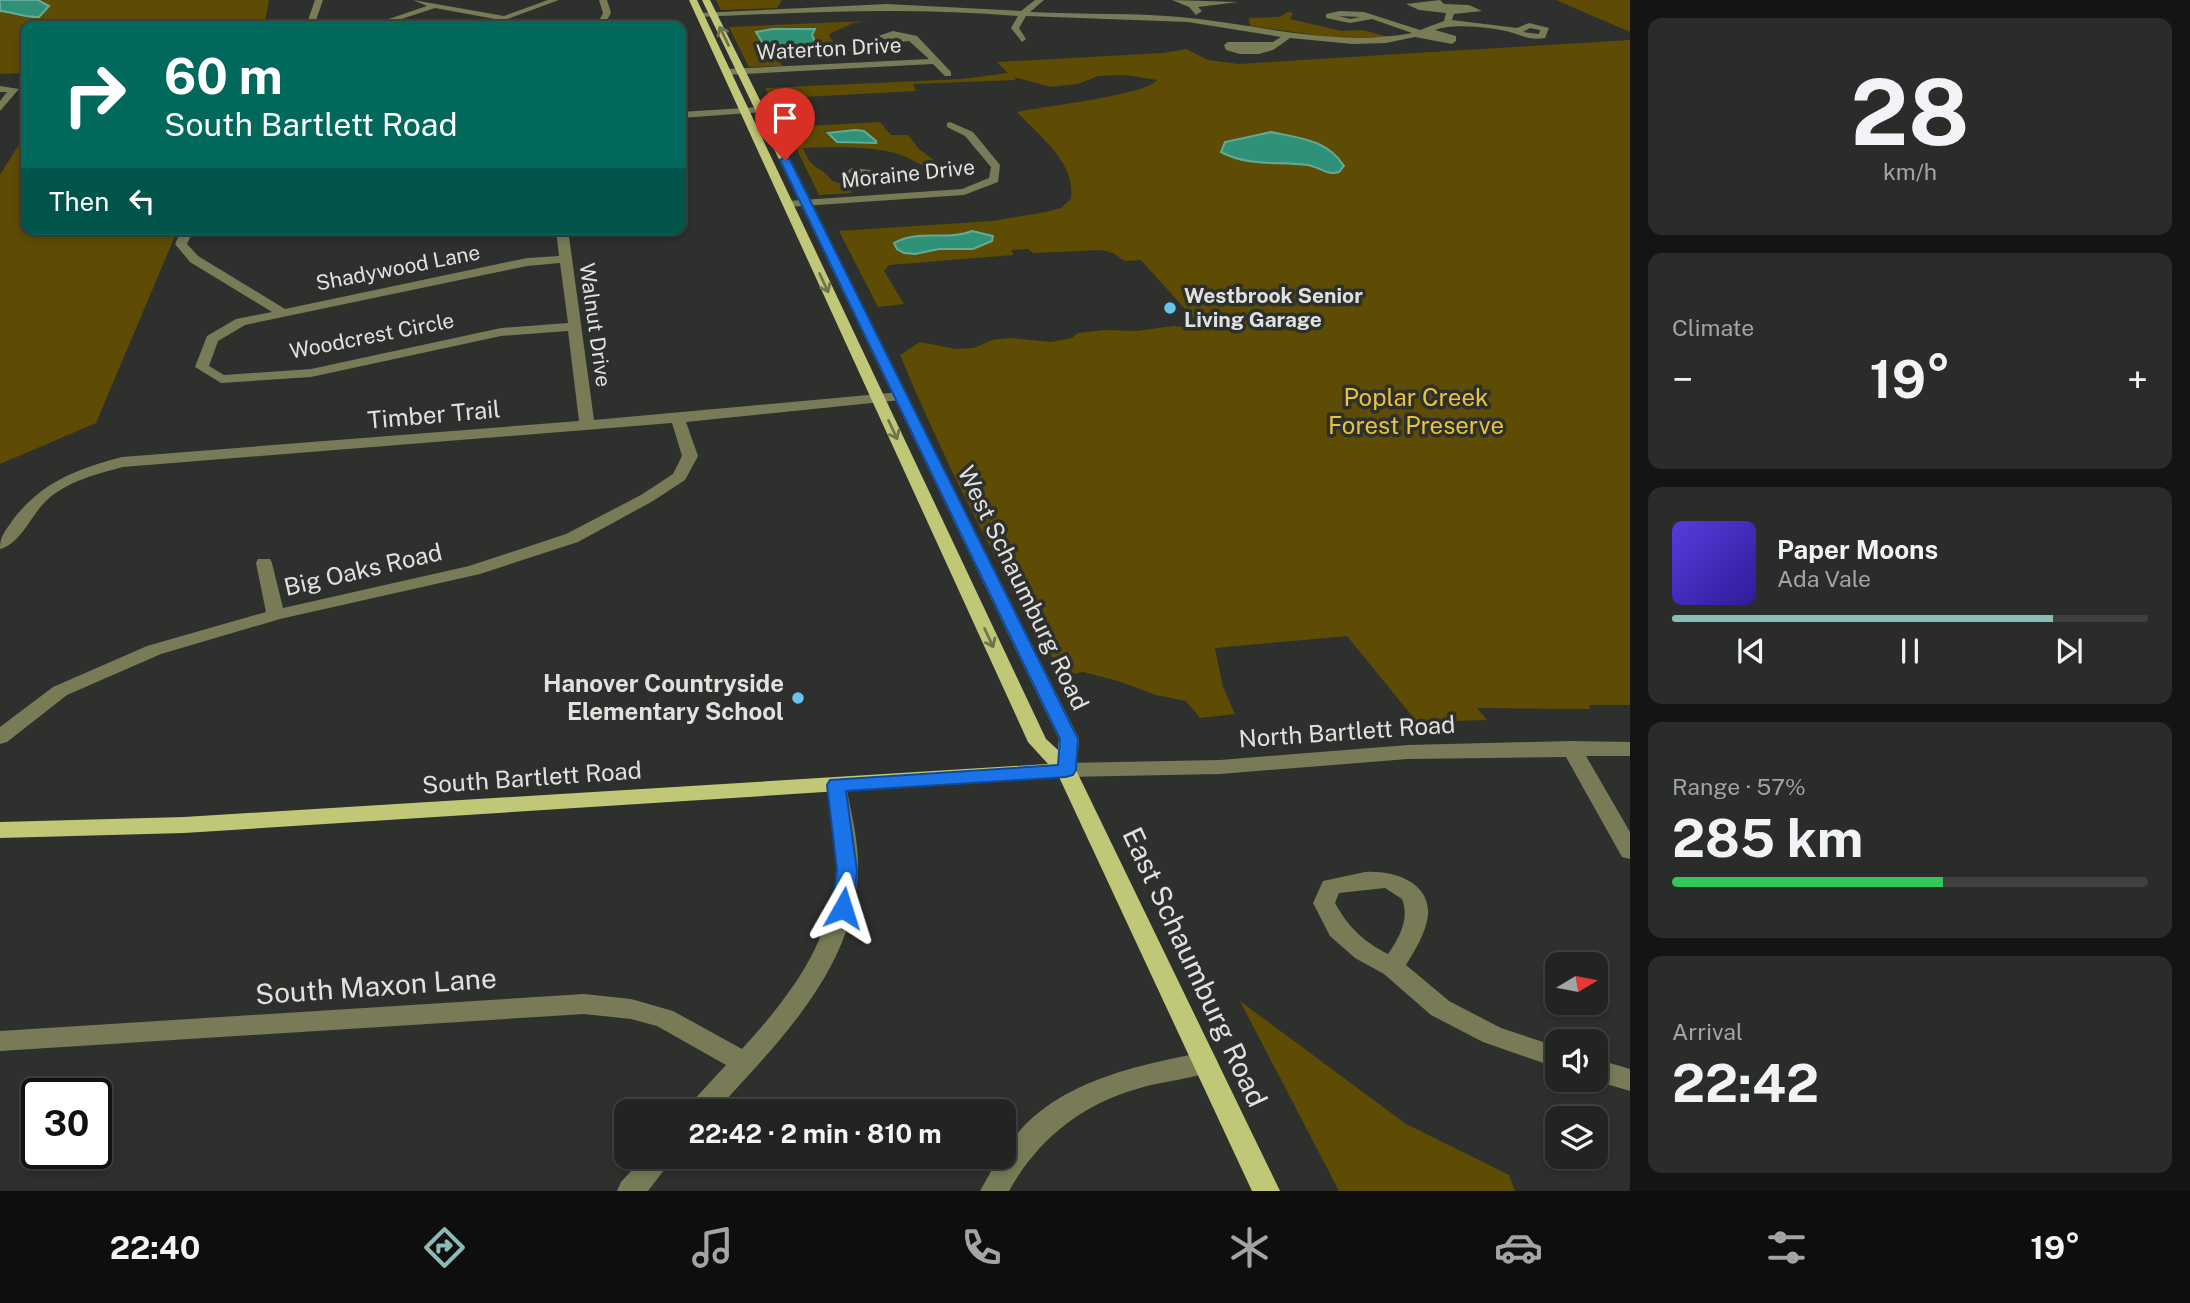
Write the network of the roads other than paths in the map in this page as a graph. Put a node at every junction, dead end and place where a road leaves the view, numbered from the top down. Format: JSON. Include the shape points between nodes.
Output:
{"nodes":[{"id":1,"x":319,"y":0,"type":"edge"},
{"id":2,"x":417,"y":0,"type":"edge"},
{"id":3,"x":555,"y":0,"type":"edge"},
{"id":4,"x":603,"y":0,"type":"edge"},
{"id":5,"x":693,"y":0,"type":"edge"},
{"id":6,"x":706,"y":0,"type":"edge"},
{"id":7,"x":1040,"y":0,"type":"edge"},
{"id":8,"x":1176,"y":0,"type":"edge"},
{"id":9,"x":1234,"y":2,"type":"dead end"},
{"id":10,"x":1192,"y":5,"type":"junction"},
{"id":11,"x":435,"y":6,"type":"junction"},
{"id":12,"x":1444,"y":8,"type":"edge"},
{"id":13,"x":713,"y":14,"type":"junction"},
{"id":14,"x":1023,"y":14,"type":"junction"},
{"id":15,"x":699,"y":15,"type":"junction"},
{"id":16,"x":1371,"y":17,"type":"dead end"},
{"id":17,"x":505,"y":18,"type":"junction"},
{"id":18,"x":1188,"y":20,"type":"junction"},
{"id":19,"x":312,"y":21,"type":"edge"},
{"id":20,"x":388,"y":21,"type":"edge"},
{"id":21,"x":496,"y":21,"type":"edge"},
{"id":22,"x":601,"y":21,"type":"edge"},
{"id":23,"x":1518,"y":31,"type":"dead end"},
{"id":24,"x":1424,"y":33,"type":"junction"},
{"id":25,"x":1288,"y":35,"type":"junction"},
{"id":26,"x":914,"y":38,"type":"dead end"},
{"id":27,"x":1022,"y":39,"type":"dead end"},
{"id":28,"x":1275,"y":45,"type":"dead end"},
{"id":29,"x":934,"y":61,"type":"junction"},
{"id":30,"x":741,"y":71,"type":"junction"},
{"id":31,"x":726,"y":72,"type":"junction"},
{"id":32,"x":948,"y":75,"type":"dead end"},
{"id":33,"x":0,"y":89,"type":"edge"},
{"id":34,"x":0,"y":108,"type":"edge"},
{"id":35,"x":760,"y":110,"type":"junction"},
{"id":36,"x":745,"y":111,"type":"junction"},
{"id":37,"x":686,"y":115,"type":"edge"},
{"id":38,"x":950,"y":125,"type":"dead end"},
{"id":39,"x":863,"y":181,"type":"dead end"},
{"id":40,"x":990,"y":183,"type":"junction"},
{"id":41,"x":1003,"y":186,"type":"dead end"},
{"id":42,"x":872,"y":198,"type":"junction"},
{"id":43,"x":806,"y":203,"type":"junction"},
{"id":44,"x":788,"y":204,"type":"junction"},
{"id":45,"x":185,"y":235,"type":"edge"},
{"id":46,"x":563,"y":235,"type":"edge"},
{"id":47,"x":565,"y":259,"type":"junction"},
{"id":48,"x":281,"y":312,"type":"junction"},
{"id":49,"x":573,"y":327,"type":"junction"},
{"id":50,"x":901,"y":396,"type":"junction"},
{"id":51,"x":878,"y":398,"type":"junction"},
{"id":52,"x":678,"y":418,"type":"junction"},
{"id":53,"x":587,"y":425,"type":"junction"},
{"id":54,"x":0,"y":544,"type":"edge"},
{"id":55,"x":264,"y":563,"type":"dead end"},
{"id":56,"x":276,"y":615,"type":"junction"},
{"id":57,"x":0,"y":737,"type":"edge"},
{"id":58,"x":1572,"y":748,"type":"junction"},
{"id":59,"x":1630,"y":749,"type":"edge"},
{"id":60,"x":1066,"y":770,"type":"junction"},
{"id":61,"x":836,"y":785,"type":"junction"},
{"id":62,"x":0,"y":830,"type":"edge"},
{"id":63,"x":1630,"y":851,"type":"edge"},
{"id":64,"x":1392,"y":967,"type":"dead end"},
{"id":65,"x":0,"y":1041,"type":"edge"},
{"id":66,"x":1545,"y":1053,"type":"edge"},
{"id":67,"x":743,"y":1062,"type":"junction"},
{"id":68,"x":1205,"y":1063,"type":"junction"},
{"id":69,"x":1608,"y":1074,"type":"edge"},
{"id":70,"x":1630,"y":1080,"type":"edge"},
{"id":71,"x":711,"y":1099,"type":"edge"},
{"id":72,"x":650,"y":1169,"type":"edge"},
{"id":73,"x":631,"y":1191,"type":"edge"},
{"id":74,"x":994,"y":1191,"type":"edge"},
{"id":75,"x":1266,"y":1191,"type":"edge"}],
"edges":[{"from":1,"to":19,"type":"street"},
{"from":2,"to":11,"type":"street"},
{"from":3,"to":17,"type":"street"},
{"from":4,"to":22,"type":"street","via":[[607,13]]},
{"from":5,"to":15,"type":"main road","name":"West Schaumburg Road"},
{"from":6,"to":13,"type":"main road","name":"West Schaumburg Road"},
{"from":7,"to":14,"type":"street"},
{"from":8,"to":10,"type":"street"},
{"from":9,"to":10,"type":"street"},
{"from":10,"to":18,"type":"street","via":[[1198,11]]},
{"from":11,"to":17,"type":"street"},
{"from":11,"to":20,"type":"street"},
{"from":12,"to":23,"type":"street"},
{"from":12,"to":24,"type":"street"},
{"from":13,"to":14,"type":"street","via":[[836,7]]},
{"from":13,"to":15,"type":"street"},
{"from":30,"to":13,"type":"main road","name":"West Schaumburg Road","one_way":true},
{"from":14,"to":18,"type":"street","via":[[1125,22]]},
{"from":14,"to":27,"type":"street","via":[[1015,28]]},
{"from":15,"to":31,"type":"main road","name":"West Schaumburg Road"},
{"from":16,"to":24,"type":"street"},
{"from":17,"to":21,"type":"street"},
{"from":18,"to":25,"type":"street"},
{"from":24,"to":25,"type":"street","via":[[1397,40],[1352,41]]},
{"from":25,"to":28,"type":"street"},
{"from":26,"to":29,"type":"street"},
{"from":29,"to":30,"type":"street","name":"Waterton Drive"},
{"from":29,"to":32,"type":"street"},
{"from":30,"to":31,"type":"street","name":"Waterton Drive"},
{"from":30,"to":35,"type":"main road","name":"West Schaumburg Road"},
{"from":31,"to":36,"type":"main road","name":"West Schaumburg Road"},
{"from":33,"to":34,"type":"street","via":[[14,89]]},
{"from":35,"to":36,"type":"street"},
{"from":35,"to":43,"type":"main road","name":"West Schaumburg Road"},
{"from":36,"to":37,"type":"street"},
{"from":36,"to":44,"type":"main road","name":"West Schaumburg Road"},
{"from":38,"to":40,"type":"street","name":"Moraine Drive","via":[[969,134],[996,167]]},
{"from":39,"to":42,"type":"street"},
{"from":40,"to":41,"type":"street","name":"Moraine Drive"},
{"from":40,"to":42,"type":"street","name":"Moraine Drive","via":[[964,192]]},
{"from":42,"to":43,"type":"street","name":"Moraine Drive"},
{"from":43,"to":44,"type":"street","name":"Moraine Drive"},
{"from":43,"to":50,"type":"main road","name":"West Schaumburg Road"},
{"from":44,"to":51,"type":"main road","name":"West Schaumburg Road","one_way":true},
{"from":45,"to":48,"type":"street","via":[[181,244],[194,259]]},
{"from":46,"to":47,"type":"street","name":"Walnut Drive"},
{"from":47,"to":48,"type":"street","name":"Shadywood Lane","via":[[527,262]]},
{"from":47,"to":49,"type":"street","name":"Walnut Drive"},
{"from":48,"to":49,"type":"street","name":"Woodcrest Circle","via":[[241,322],[212,339],[202,368],[221,379],[312,373],[501,331]]},
{"from":49,"to":53,"type":"street","name":"Walnut Drive"},
{"from":50,"to":51,"type":"street","name":"Timber Trail"},
{"from":50,"to":60,"type":"main road","name":"West Schaumburg Road","via":[[1069,739]]},
{"from":51,"to":52,"type":"street","name":"Timber Trail"},
{"from":51,"to":60,"type":"main road","name":"West Schaumburg Road","one_way":true,"via":[[1038,743]]},
{"from":52,"to":53,"type":"street","name":"Timber Trail"},
{"from":52,"to":56,"type":"street","name":"Big Oaks Road","via":[[690,456],[679,477],[572,538],[474,570]]},
{"from":53,"to":54,"type":"street","name":"Timber Trail","via":[[122,462],[79,473],[49,489]]},
{"from":55,"to":56,"type":"street"},
{"from":56,"to":57,"type":"street","name":"Big Oaks Road","via":[[154,650],[60,691]]},
{"from":58,"to":59,"type":"street","name":"North Bartlett Road"},
{"from":58,"to":60,"type":"street","name":"North Bartlett Road","via":[[1408,752],[1220,767]]},
{"from":58,"to":63,"type":"street"},
{"from":60,"to":61,"type":"main road","name":"South Bartlett Road"},
{"from":60,"to":68,"type":"main road","name":"East Schaumburg Road"},
{"from":61,"to":62,"type":"main road","name":"South Bartlett Road","via":[[184,825]]},
{"from":61,"to":67,"type":"street","via":[[847,870],[843,908],[833,937],[797,1000]]},
{"from":64,"to":66,"type":"street","via":[[1440,1008],[1492,1035]]},
{"from":65,"to":67,"type":"street","name":"South Maxon Lane","via":[[584,1004],[664,1018]]},
{"from":67,"to":71,"type":"street"},
{"from":68,"to":74,"type":"street","via":[[1156,1071],[1070,1105],[1020,1148]]},
{"from":68,"to":75,"type":"main road","name":"East Schaumburg Road"},
{"from":69,"to":70,"type":"street"},
{"from":72,"to":73,"type":"street"}]}
